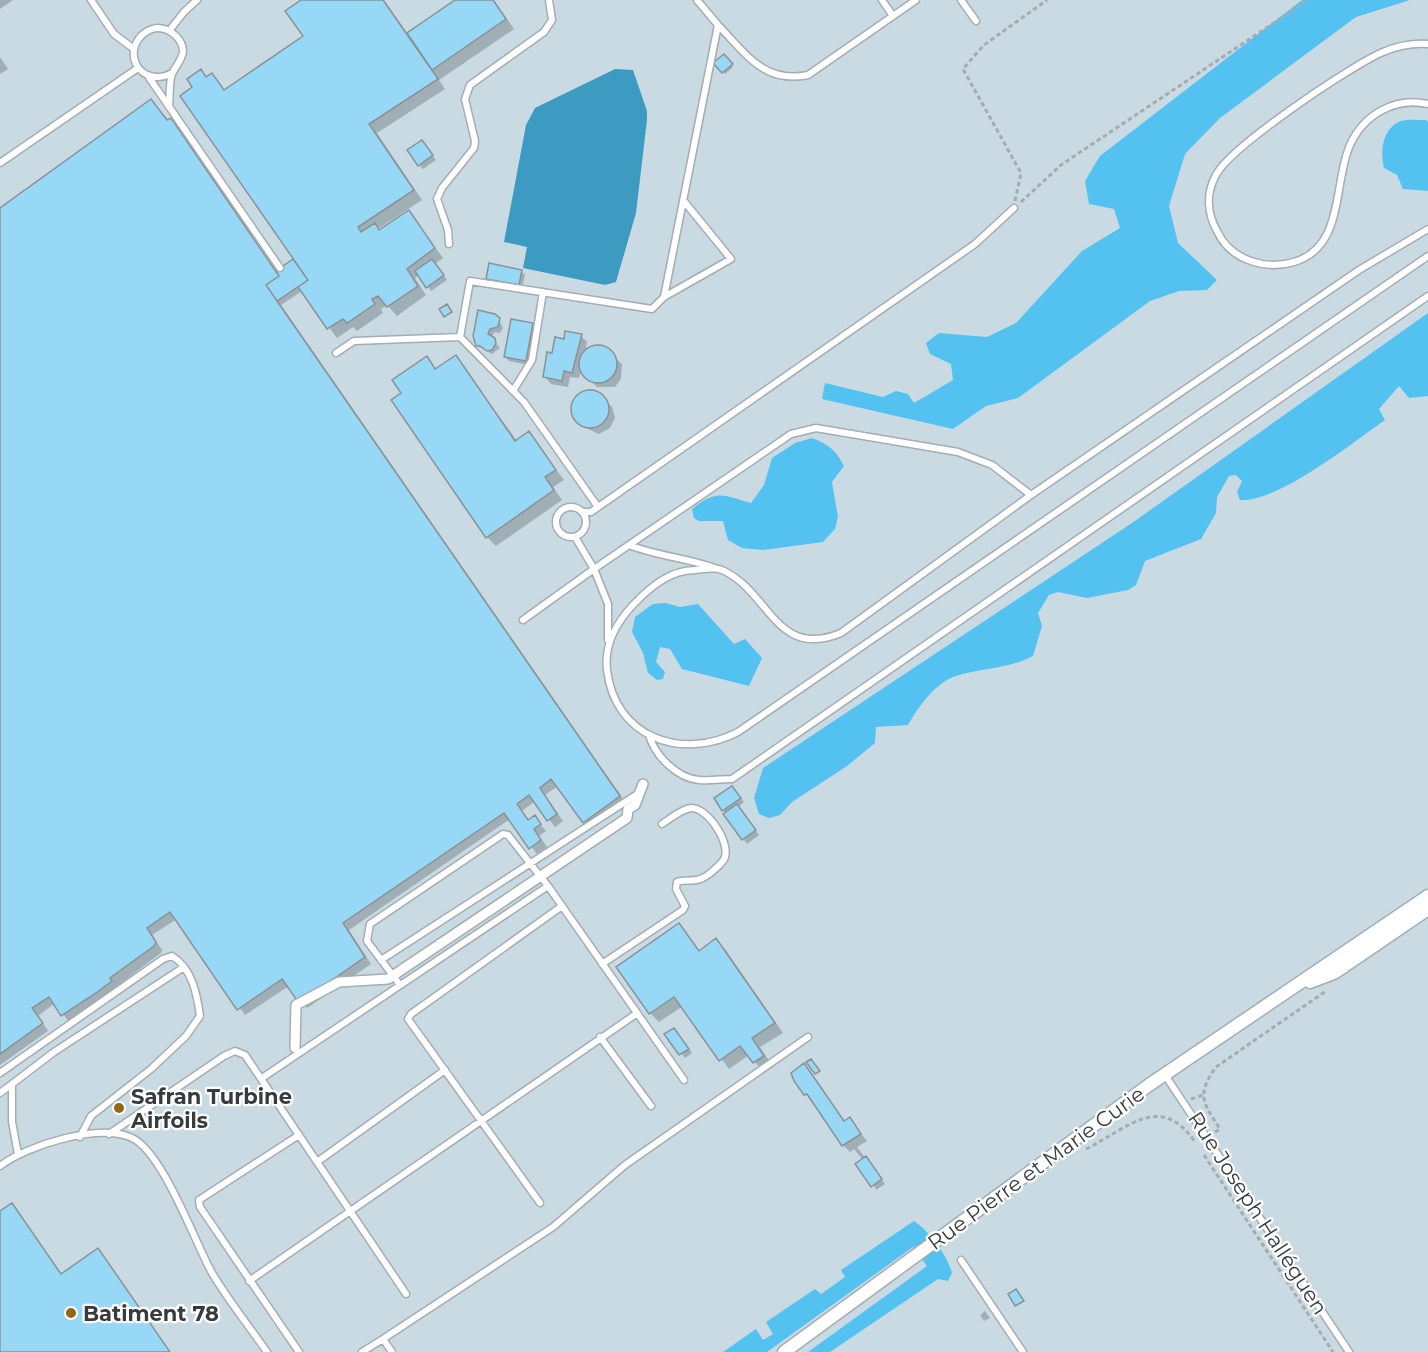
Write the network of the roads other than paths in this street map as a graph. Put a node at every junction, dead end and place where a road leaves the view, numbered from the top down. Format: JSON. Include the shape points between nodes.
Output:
{"nodes":[{"id":1,"x":91,"y":0,"type":"edge"},
{"id":2,"x":197,"y":0,"type":"edge"},
{"id":3,"x":549,"y":0,"type":"edge"},
{"id":4,"x":697,"y":0,"type":"edge"},
{"id":5,"x":882,"y":0,"type":"edge"},
{"id":6,"x":916,"y":0,"type":"edge"},
{"id":7,"x":961,"y":0,"type":"edge"},
{"id":8,"x":893,"y":16,"type":"junction"},
{"id":9,"x":976,"y":21,"type":"dead end"},
{"id":10,"x":718,"y":25,"type":"junction"},
{"id":11,"x":169,"y":31,"type":"junction"},
{"id":12,"x":1428,"y":44,"type":"edge"},
{"id":13,"x":134,"y":49,"type":"junction"},
{"id":14,"x":138,"y":68,"type":"junction"},
{"id":15,"x":172,"y":73,"type":"junction"},
{"id":16,"x":148,"y":76,"type":"junction"},
{"id":17,"x":1428,"y":104,"type":"edge"},
{"id":18,"x":169,"y":107,"type":"junction"},
{"id":19,"x":0,"y":163,"type":"edge"},
{"id":20,"x":683,"y":200,"type":"junction"},
{"id":21,"x":1014,"y":208,"type":"road end"},
{"id":22,"x":1428,"y":229,"type":"edge"},
{"id":23,"x":449,"y":244,"type":"dead end"},
{"id":24,"x":1428,"y":256,"type":"edge"},
{"id":25,"x":280,"y":268,"type":"dead end"},
{"id":26,"x":543,"y":292,"type":"junction"},
{"id":27,"x":1428,"y":296,"type":"edge"},
{"id":28,"x":664,"y":297,"type":"junction"},
{"id":29,"x":460,"y":337,"type":"junction"},
{"id":30,"x":336,"y":353,"type":"dead end"},
{"id":31,"x":513,"y":392,"type":"junction"},
{"id":32,"x":1031,"y":495,"type":"junction"},
{"id":33,"x":598,"y":507,"type":"junction"},
{"id":34,"x":583,"y":512,"type":"junction"},
{"id":35,"x":575,"y":537,"type":"junction"},
{"id":36,"x":629,"y":545,"type":"junction"},
{"id":37,"x":594,"y":569,"type":"junction"},
{"id":38,"x":720,"y":569,"type":"junction"},
{"id":39,"x":523,"y":620,"type":"dead end"},
{"id":40,"x":608,"y":644,"type":"junction"},
{"id":41,"x":649,"y":735,"type":"junction"},
{"id":42,"x":642,"y":788,"type":"joint"},
{"id":43,"x":662,"y":824,"type":"dead end"},
{"id":44,"x":530,"y":863,"type":"junction"},
{"id":45,"x":541,"y":876,"type":"junction"},
{"id":46,"x":548,"y":886,"type":"junction"},
{"id":47,"x":1428,"y":896,"type":"edge"},
{"id":48,"x":562,"y":906,"type":"junction"},
{"id":49,"x":1428,"y":909,"type":"edge"},
{"id":50,"x":381,"y":960,"type":"junction"},
{"id":51,"x":602,"y":964,"type":"junction"},
{"id":52,"x":184,"y":967,"type":"junction"},
{"id":53,"x":393,"y":976,"type":"junction"},
{"id":54,"x":400,"y":985,"type":"junction"},
{"id":55,"x":1293,"y":989,"type":"junction"},
{"id":56,"x":636,"y":1014,"type":"junction"},
{"id":57,"x":600,"y":1037,"type":"junction"},
{"id":58,"x":808,"y":1037,"type":"dead end"},
{"id":59,"x":296,"y":1048,"type":"dead end"},
{"id":60,"x":445,"y":1070,"type":"junction"},
{"id":61,"x":0,"y":1073,"type":"edge"},
{"id":62,"x":1165,"y":1074,"type":"junction"},
{"id":63,"x":262,"y":1078,"type":"junction"},
{"id":64,"x":684,"y":1080,"type":"dead end"},
{"id":65,"x":12,"y":1084,"type":"junction"},
{"id":66,"x":0,"y":1093,"type":"edge"},
{"id":67,"x":651,"y":1106,"type":"dead end"},
{"id":68,"x":481,"y":1120,"type":"junction"},
{"id":69,"x":109,"y":1134,"type":"junction"},
{"id":70,"x":299,"y":1135,"type":"junction"},
{"id":71,"x":80,"y":1137,"type":"junction"},
{"id":72,"x":18,"y":1154,"type":"junction"},
{"id":73,"x":317,"y":1162,"type":"junction"},
{"id":74,"x":0,"y":1166,"type":"edge"},
{"id":75,"x":540,"y":1203,"type":"dead end"},
{"id":76,"x":349,"y":1211,"type":"junction"},
{"id":77,"x":961,"y":1260,"type":"dead end"},
{"id":78,"x":249,"y":1281,"type":"junction"},
{"id":79,"x":406,"y":1294,"type":"dead end"},
{"id":80,"x":382,"y":1339,"type":"junction"},
{"id":81,"x":267,"y":1352,"type":"edge"},
{"id":82,"x":299,"y":1352,"type":"edge"},
{"id":83,"x":362,"y":1352,"type":"edge"},
{"id":84,"x":392,"y":1352,"type":"edge"},
{"id":85,"x":783,"y":1352,"type":"edge"},
{"id":86,"x":1023,"y":1352,"type":"edge"},
{"id":87,"x":1349,"y":1352,"type":"edge"}],
"edges":[{"from":1,"to":13,"type":"lane","via":[[114,34]]},
{"from":2,"to":11,"type":"lane"},
{"from":3,"to":23,"type":"lane","via":[[552,20],[544,32],[470,85],[465,99],[474,148],[437,200]]},
{"from":4,"to":10,"type":"lane"},
{"from":5,"to":8,"type":"lane"},
{"from":6,"to":8,"type":"lane"},
{"from":7,"to":9,"type":"lane"},
{"from":8,"to":10,"type":"lane","via":[[808,75],[791,78],[759,66]]},
{"from":10,"to":20,"type":"lane"},
{"from":11,"to":13,"type":"lane","via":[[147,30]]},
{"from":11,"to":15,"type":"lane","via":[[181,43],[183,55]]},
{"from":12,"to":17,"type":"lane","via":[[1397,47],[1368,59],[1237,149],[1216,172],[1208,197],[1212,223],[1219,235],[1227,246],[1252,262],[1267,266],[1305,257],[1322,242],[1329,229],[1350,145],[1358,131],[1389,106]]},
{"from":13,"to":14,"type":"lane"},
{"from":14,"to":16,"type":"lane"},
{"from":14,"to":19,"type":"lane"},
{"from":15,"to":16,"type":"lane","via":[[160,78]]},
{"from":15,"to":18,"type":"lane"},
{"from":16,"to":18,"type":"lane"},
{"from":18,"to":25,"type":"lane"},
{"from":20,"to":28,"type":"lane"},
{"from":20,"to":28,"type":"lane","via":[[730,259]]},
{"from":21,"to":33,"type":"lane","via":[[975,244]]},
{"from":22,"to":32,"type":"lane","via":[[1359,270]]},
{"from":24,"to":41,"type":"lane","via":[[738,732],[718,742],[690,746]]},
{"from":26,"to":28,"type":"lane","via":[[652,309]]},
{"from":26,"to":29,"type":"lane","via":[[470,281]]},
{"from":26,"to":31,"type":"lane","via":[[532,360]]},
{"from":27,"to":41,"type":"lane","via":[[732,779],[699,780],[681,774],[659,755]]},
{"from":29,"to":30,"type":"lane","via":[[354,341]]},
{"from":29,"to":31,"type":"lane"},
{"from":31,"to":33,"type":"lane"},
{"from":32,"to":36,"type":"lane","via":[[992,465],[958,452],[875,436],[804,429],[790,434]]},
{"from":32,"to":38,"type":"lane","via":[[861,621],[829,638],[791,634],[743,585]]},
{"from":33,"to":34,"type":"lane"},
{"from":34,"to":35,"type":"lane","via":[[586,525]]},
{"from":34,"to":35,"type":"lane","via":[[571,507],[557,516],[558,531],[565,537]]},
{"from":35,"to":37,"type":"lane"},
{"from":36,"to":37,"type":"lane"},
{"from":36,"to":38,"type":"lane"},
{"from":37,"to":39,"type":"lane"},
{"from":37,"to":40,"type":"lane","via":[[608,604]]},
{"from":38,"to":40,"type":"lane","via":[[680,572],[657,583],[632,606]]},
{"from":40,"to":41,"type":"lane","via":[[608,679],[616,702]]},
{"from":42,"to":44,"type":"lane"},
{"from":42,"to":45,"type":"street","via":[[635,805],[628,809],[627,818]]},
{"from":43,"to":51,"type":"lane","via":[[693,807],[705,814],[720,833],[728,852],[721,864],[700,879],[677,882],[683,910]]},
{"from":44,"to":45,"type":"lane"},
{"from":44,"to":50,"type":"lane"},
{"from":44,"to":50,"type":"lane","via":[[503,834],[370,924],[367,941]]},
{"from":45,"to":46,"type":"lane"},
{"from":45,"to":53,"type":"street"},
{"from":46,"to":48,"type":"lane"},
{"from":46,"to":54,"type":"lane"},
{"from":47,"to":55,"type":"street","name":"Rue Pierre et Marie Curie"},
{"from":48,"to":51,"type":"lane"},
{"from":48,"to":60,"type":"lane","via":[[409,1016]]},
{"from":49,"to":55,"type":"street","name":"Rue Pierre et Marie Curie","via":[[1334,973]]},
{"from":50,"to":53,"type":"lane"},
{"from":51,"to":56,"type":"lane"},
{"from":52,"to":61,"type":"lane","via":[[172,956],[163,959]]},
{"from":52,"to":65,"type":"lane"},
{"from":52,"to":71,"type":"lane","via":[[196,989],[200,1016],[186,1036],[151,1069],[91,1116]]},
{"from":53,"to":54,"type":"lane"},
{"from":53,"to":59,"type":"street","via":[[388,980],[339,982],[296,1005]]},
{"from":54,"to":63,"type":"lane"},
{"from":55,"to":62,"type":"street","name":"Rue Pierre et Marie Curie"},
{"from":56,"to":57,"type":"lane"},
{"from":56,"to":64,"type":"lane"},
{"from":57,"to":67,"type":"lane"},
{"from":57,"to":68,"type":"lane"},
{"from":58,"to":80,"type":"lane","via":[[625,1165],[553,1227]]},
{"from":60,"to":68,"type":"lane"},
{"from":60,"to":73,"type":"lane"},
{"from":62,"to":85,"type":"street","name":"Rue Pierre et Marie Curie"},
{"from":62,"to":87,"type":"lane","name":"Rue Joseph Halléguen"},
{"from":63,"to":69,"type":"lane","via":[[245,1055],[235,1051]]},
{"from":63,"to":70,"type":"lane"},
{"from":65,"to":66,"type":"lane"},
{"from":65,"to":72,"type":"lane","via":[[12,1122]]},
{"from":68,"to":75,"type":"lane"},
{"from":68,"to":76,"type":"lane"},
{"from":69,"to":71,"type":"lane"},
{"from":69,"to":81,"type":"lane","via":[[131,1137],[148,1150],[213,1274]]},
{"from":70,"to":73,"type":"lane"},
{"from":70,"to":78,"type":"lane","via":[[199,1200]]},
{"from":71,"to":72,"type":"lane","via":[[56,1139]]},
{"from":72,"to":74,"type":"lane"},
{"from":73,"to":76,"type":"lane"},
{"from":76,"to":78,"type":"lane"},
{"from":76,"to":79,"type":"lane"},
{"from":77,"to":86,"type":"lane"},
{"from":78,"to":82,"type":"lane"},
{"from":80,"to":83,"type":"lane"},
{"from":80,"to":84,"type":"lane"}]}
